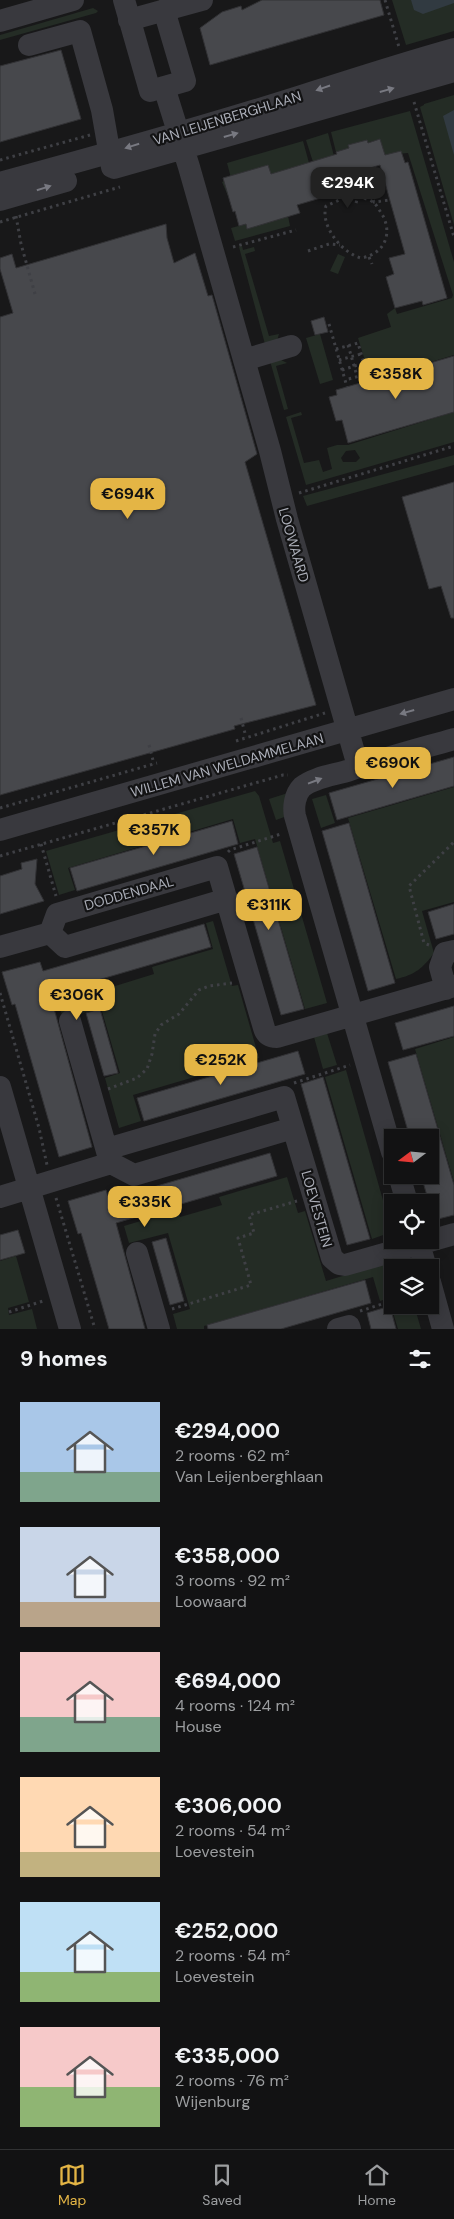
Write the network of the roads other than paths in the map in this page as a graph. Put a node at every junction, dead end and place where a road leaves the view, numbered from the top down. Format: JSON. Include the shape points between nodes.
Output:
{"nodes":[{"id":1,"x":73,"y":0,"type":"edge"},
{"id":2,"x":202,"y":0,"type":"edge"},
{"id":3,"x":126,"y":10,"type":"edge"},
{"id":4,"x":164,"y":10,"type":"junction"},
{"id":5,"x":0,"y":22,"type":"edge"},
{"id":6,"x":29,"y":45,"type":"dead end"},
{"id":7,"x":454,"y":50,"type":"edge"},
{"id":8,"x":454,"y":70,"type":"edge"},
{"id":9,"x":164,"y":87,"type":"junction"},
{"id":10,"x":182,"y":140,"type":"junction"},
{"id":11,"x":110,"y":161,"type":"junction"},
{"id":12,"x":7,"y":196,"type":"edge"},
{"id":13,"x":291,"y":346,"type":"dead end"},
{"id":14,"x":244,"y":360,"type":"junction"},
{"id":15,"x":454,"y":699,"type":"edge"},
{"id":16,"x":348,"y":730,"type":"junction"},
{"id":17,"x":454,"y":739,"type":"edge"},
{"id":18,"x":358,"y":766,"type":"junction"},
{"id":19,"x":0,"y":830,"type":"edge"},
{"id":20,"x":227,"y":899,"type":"junction"},
{"id":21,"x":50,"y":933,"type":"junction"},
{"id":22,"x":0,"y":947,"type":"edge"},
{"id":23,"x":450,"y":952,"type":"edge"},
{"id":24,"x":450,"y":988,"type":"edge"},
{"id":25,"x":353,"y":1015,"type":"junction"},
{"id":26,"x":70,"y":1021,"type":"dead end"},
{"id":27,"x":0,"y":1087,"type":"edge"},
{"id":28,"x":293,"y":1128,"type":"junction"},
{"id":29,"x":386,"y":1129,"type":"edge"},
{"id":30,"x":109,"y":1156,"type":"junction"},
{"id":31,"x":29,"y":1188,"type":"junction"},
{"id":32,"x":0,"y":1197,"type":"edge"},
{"id":33,"x":454,"y":1234,"type":"edge"},
{"id":34,"x":439,"y":1237,"type":"edge"},
{"id":35,"x":396,"y":1249,"type":"edge"},
{"id":36,"x":137,"y":1253,"type":"dead end"},
{"id":37,"x":439,"y":1312,"type":"edge"},
{"id":38,"x":157,"y":1322,"type":"edge"},
{"id":39,"x":70,"y":1329,"type":"edge"},
{"id":40,"x":444,"y":1329,"type":"edge"}],
"edges":[{"from":1,"to":5,"type":"street"},
{"from":2,"to":4,"type":"street"},
{"from":3,"to":4,"type":"street"},
{"from":3,"to":9,"type":"street","via":[[150,90]]},
{"from":4,"to":9,"type":"street","via":[[185,81]]},
{"from":6,"to":11,"type":"street","via":[[80,31],[102,110]]},
{"from":7,"to":10,"type":"street","name":"VAN LEIJENBERGHLAAN","one_way":true,"via":[[350,79]]},
{"from":10,"to":8,"type":"street","name":"VAN LEIJENBERGHLAAN","one_way":true},
{"from":9,"to":10,"type":"street","name":"LOOWAARD"},
{"from":10,"to":11,"type":"street","name":"VAN LEIJENBERGHLAAN"},
{"from":10,"to":14,"type":"street","name":"LOOWAARD"},
{"from":11,"to":12,"type":"street","name":"VAN LEIJENBERGHLAAN"},
{"from":13,"to":14,"type":"street"},
{"from":14,"to":16,"type":"street","name":"LOOWAARD"},
{"from":15,"to":16,"type":"street","name":"WILLEM VAN WELDAMMELAAN","one_way":true},
{"from":16,"to":18,"type":"street","name":"LOOWAARD"},
{"from":16,"to":19,"type":"street","name":"WILLEM VAN WELDAMMELAAN"},
{"from":17,"to":18,"type":"street"},
{"from":25,"to":18,"type":"street","one_way":true,"via":[[296,822],[296,797],[302,787],[312,781]]},
{"from":20,"to":21,"type":"street","via":[[66,947]]},
{"from":20,"to":21,"type":"street","name":"DODDENDAAL","via":[[217,867],[57,914]]},
{"from":20,"to":25,"type":"street","via":[[266,1033],[277,1038]]},
{"from":21,"to":22,"type":"street"},
{"from":23,"to":24,"type":"street","via":[[440,967]]},
{"from":24,"to":25,"type":"street"},
{"from":25,"to":29,"type":"street"},
{"from":26,"to":30,"type":"street"},
{"from":27,"to":31,"type":"street"},
{"from":28,"to":30,"type":"street","via":[[134,1175]]},
{"from":28,"to":30,"type":"street","name":"LOEVESTEIN","via":[[284,1098]]},
{"from":28,"to":35,"type":"street","name":"LOEVESTEIN","via":[[332,1258],[345,1265]]},
{"from":30,"to":31,"type":"street"},
{"from":31,"to":32,"type":"street"},
{"from":31,"to":39,"type":"street"},
{"from":33,"to":34,"type":"street"},
{"from":36,"to":38,"type":"street"},
{"from":37,"to":40,"type":"street"}]}
